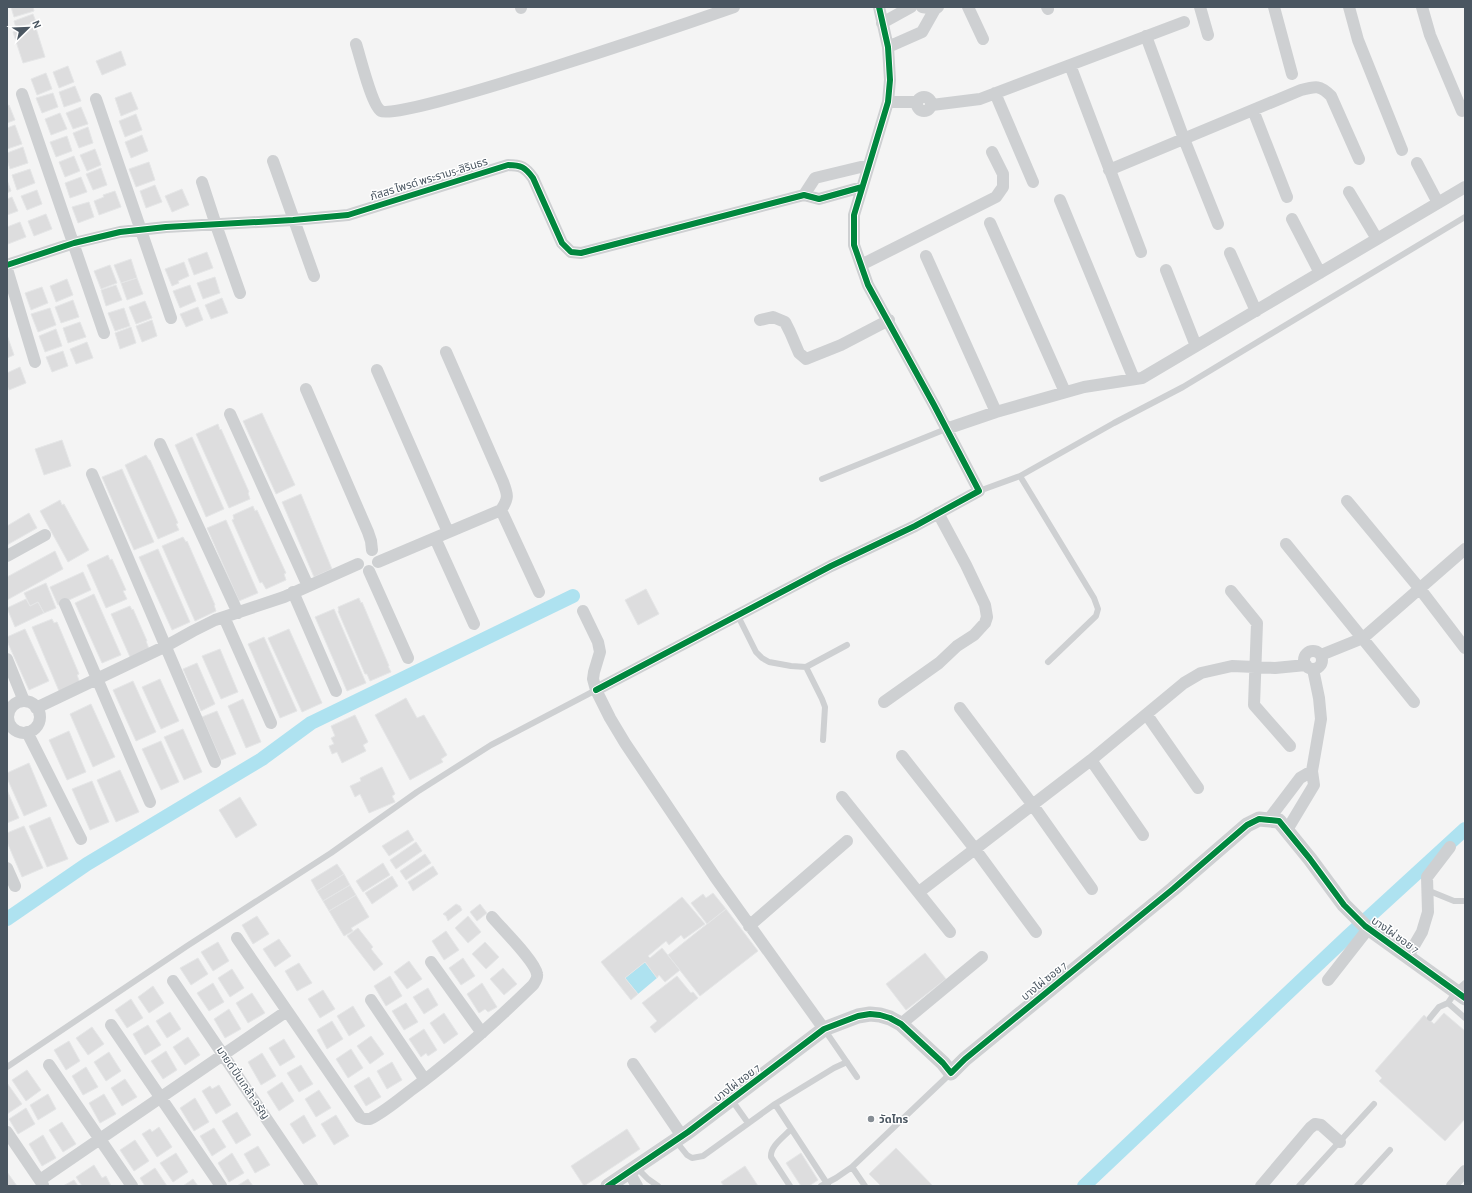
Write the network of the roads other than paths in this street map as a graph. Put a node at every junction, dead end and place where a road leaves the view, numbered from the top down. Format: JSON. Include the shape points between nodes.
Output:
{"nodes":[{"id":1,"x":734,"y":7,"type":"edge"},
{"id":2,"x":879,"y":7,"type":"edge"},
{"id":3,"x":911,"y":7,"type":"edge"},
{"id":4,"x":922,"y":7,"type":"edge"},
{"id":5,"x":968,"y":7,"type":"edge"},
{"id":6,"x":1200,"y":7,"type":"edge"},
{"id":7,"x":1274,"y":7,"type":"edge"},
{"id":8,"x":1349,"y":7,"type":"edge"},
{"id":9,"x":1422,"y":7,"type":"edge"},
{"id":10,"x":937,"y":8,"type":"edge"},
{"id":11,"x":1184,"y":22,"type":"dead end"},
{"id":12,"x":882,"y":23,"type":"junction"},
{"id":13,"x":1208,"y":35,"type":"dead end"},
{"id":14,"x":1146,"y":36,"type":"junction"},
{"id":15,"x":983,"y":39,"type":"dead end"},
{"id":16,"x":356,"y":44,"type":"dead end"},
{"id":17,"x":888,"y":47,"type":"junction"},
{"id":18,"x":1070,"y":65,"type":"junction"},
{"id":19,"x":1292,"y":74,"type":"dead end"},
{"id":20,"x":995,"y":93,"type":"junction"},
{"id":21,"x":22,"y":94,"type":"dead end"},
{"id":22,"x":96,"y":99,"type":"dead end"},
{"id":23,"x":888,"y":102,"type":"junction"},
{"id":24,"x":1253,"y":110,"type":"junction"},
{"id":25,"x":1462,"y":112,"type":"dead end"},
{"id":26,"x":1184,"y":139,"type":"junction"},
{"id":27,"x":1402,"y":150,"type":"dead end"},
{"id":28,"x":992,"y":152,"type":"dead end"},
{"id":29,"x":1358,"y":159,"type":"dead end"},
{"id":30,"x":273,"y":161,"type":"dead end"},
{"id":31,"x":1417,"y":162,"type":"dead end"},
{"id":32,"x":869,"y":165,"type":"junction"},
{"id":33,"x":1109,"y":170,"type":"junction"},
{"id":34,"x":202,"y":182,"type":"dead end"},
{"id":35,"x":1033,"y":182,"type":"dead end"},
{"id":36,"x":862,"y":187,"type":"junction"},
{"id":37,"x":1465,"y":187,"type":"edge"},
{"id":38,"x":1349,"y":192,"type":"dead end"},
{"id":39,"x":804,"y":195,"type":"junction"},
{"id":40,"x":1287,"y":196,"type":"dead end"},
{"id":41,"x":1060,"y":200,"type":"dead end"},
{"id":42,"x":1438,"y":203,"type":"junction"},
{"id":43,"x":1465,"y":217,"type":"edge"},
{"id":44,"x":1292,"y":219,"type":"dead end"},
{"id":45,"x":293,"y":220,"type":"junction"},
{"id":46,"x":990,"y":223,"type":"dead end"},
{"id":47,"x":1218,"y":224,"type":"dead end"},
{"id":48,"x":216,"y":225,"type":"junction"},
{"id":49,"x":141,"y":229,"type":"junction"},
{"id":50,"x":1377,"y":239,"type":"junction"},
{"id":51,"x":74,"y":243,"type":"junction"},
{"id":52,"x":1141,"y":252,"type":"dead end"},
{"id":53,"x":1230,"y":253,"type":"dead end"},
{"id":54,"x":926,"y":256,"type":"dead end"},
{"id":55,"x":7,"y":265,"type":"edge"},
{"id":56,"x":861,"y":265,"type":"junction"},
{"id":57,"x":7,"y":269,"type":"edge"},
{"id":58,"x":1166,"y":270,"type":"dead end"},
{"id":59,"x":1320,"y":273,"type":"junction"},
{"id":60,"x":314,"y":276,"type":"dead end"},
{"id":61,"x":240,"y":293,"type":"dead end"},
{"id":62,"x":1256,"y":311,"type":"junction"},
{"id":63,"x":171,"y":318,"type":"dead end"},
{"id":64,"x":760,"y":320,"type":"dead end"},
{"id":65,"x":889,"y":320,"type":"junction"},
{"id":66,"x":104,"y":332,"type":"dead end"},
{"id":67,"x":1196,"y":346,"type":"junction"},
{"id":68,"x":446,"y":352,"type":"dead end"},
{"id":69,"x":35,"y":362,"type":"dead end"},
{"id":70,"x":377,"y":370,"type":"dead end"},
{"id":71,"x":1134,"y":379,"type":"junction"},
{"id":72,"x":306,"y":389,"type":"dead end"},
{"id":73,"x":1065,"y":392,"type":"junction"},
{"id":74,"x":996,"y":412,"type":"junction"},
{"id":75,"x":230,"y":414,"type":"dead end"},
{"id":76,"x":946,"y":429,"type":"junction"},
{"id":77,"x":160,"y":444,"type":"dead end"},
{"id":78,"x":92,"y":474,"type":"dead end"},
{"id":79,"x":1020,"y":476,"type":"junction"},
{"id":80,"x":822,"y":479,"type":"dead end"},
{"id":81,"x":979,"y":492,"type":"junction"},
{"id":82,"x":1347,"y":501,"type":"dead end"},
{"id":83,"x":501,"y":510,"type":"junction"},
{"id":84,"x":938,"y":513,"type":"junction"},
{"id":85,"x":448,"y":532,"type":"junction"},
{"id":86,"x":45,"y":534,"type":"dead end"},
{"id":87,"x":435,"y":538,"type":"junction"},
{"id":88,"x":1286,"y":544,"type":"dead end"},
{"id":89,"x":1465,"y":549,"type":"edge"},
{"id":90,"x":372,"y":550,"type":"junction"},
{"id":91,"x":7,"y":556,"type":"edge"},
{"id":92,"x":378,"y":562,"type":"junction"},
{"id":93,"x":358,"y":564,"type":"junction"},
{"id":94,"x":369,"y":571,"type":"junction"},
{"id":95,"x":308,"y":586,"type":"junction"},
{"id":96,"x":1420,"y":589,"type":"junction"},
{"id":97,"x":1231,"y":591,"type":"dead end"},
{"id":98,"x":293,"y":592,"type":"junction"},
{"id":99,"x":539,"y":592,"type":"dead end"},
{"id":100,"x":65,"y":604,"type":"dead end"},
{"id":101,"x":583,"y":611,"type":"dead end"},
{"id":102,"x":238,"y":613,"type":"junction"},
{"id":103,"x":738,"y":616,"type":"junction"},
{"id":104,"x":224,"y":617,"type":"junction"},
{"id":105,"x":474,"y":624,"type":"dead end"},
{"id":106,"x":1363,"y":638,"type":"junction"},
{"id":107,"x":847,"y":645,"type":"dead end"},
{"id":108,"x":166,"y":646,"type":"junction"},
{"id":109,"x":1465,"y":648,"type":"edge"},
{"id":110,"x":408,"y":658,"type":"dead end"},
{"id":111,"x":7,"y":659,"type":"edge"},
{"id":112,"x":1048,"y":662,"type":"dead end"},
{"id":113,"x":806,"y":667,"type":"junction"},
{"id":114,"x":1254,"y":667,"type":"junction"},
{"id":115,"x":1309,"y":667,"type":"junction"},
{"id":116,"x":98,"y":679,"type":"junction"},
{"id":117,"x":596,"y":690,"type":"junction"},
{"id":118,"x":336,"y":691,"type":"dead end"},
{"id":119,"x":24,"y":701,"type":"junction"},
{"id":120,"x":884,"y":702,"type":"dead end"},
{"id":121,"x":1414,"y":702,"type":"dead end"},
{"id":122,"x":36,"y":708,"type":"junction"},
{"id":123,"x":960,"y":708,"type":"dead end"},
{"id":124,"x":1147,"y":715,"type":"junction"},
{"id":125,"x":271,"y":723,"type":"dead end"},
{"id":126,"x":8,"y":727,"type":"edge"},
{"id":127,"x":28,"y":732,"type":"junction"},
{"id":128,"x":823,"y":740,"type":"dead end"},
{"id":129,"x":1290,"y":746,"type":"dead end"},
{"id":130,"x":902,"y":756,"type":"dead end"},
{"id":131,"x":1091,"y":760,"type":"junction"},
{"id":132,"x":215,"y":762,"type":"dead end"},
{"id":133,"x":1312,"y":771,"type":"junction"},
{"id":134,"x":1198,"y":788,"type":"dead end"},
{"id":135,"x":842,"y":797,"type":"dead end"},
{"id":136,"x":150,"y":802,"type":"dead end"},
{"id":137,"x":1032,"y":804,"type":"junction"},
{"id":138,"x":1270,"y":819,"type":"junction"},
{"id":139,"x":1287,"y":830,"type":"junction"},
{"id":140,"x":1143,"y":835,"type":"dead end"},
{"id":141,"x":81,"y":840,"type":"dead end"},
{"id":142,"x":847,"y":840,"type":"dead end"},
{"id":143,"x":1450,"y":847,"type":"dead end"},
{"id":144,"x":975,"y":849,"type":"junction"},
{"id":145,"x":7,"y":868,"type":"edge"},
{"id":146,"x":15,"y":886,"type":"dead end"},
{"id":147,"x":1092,"y":889,"type":"dead end"},
{"id":148,"x":1427,"y":890,"type":"junction"},
{"id":149,"x":919,"y":892,"type":"junction"},
{"id":150,"x":1465,"y":901,"type":"edge"},
{"id":151,"x":492,"y":918,"type":"dead end"},
{"id":152,"x":1363,"y":925,"type":"junction"},
{"id":153,"x":749,"y":926,"type":"junction"},
{"id":154,"x":950,"y":932,"type":"dead end"},
{"id":155,"x":1036,"y":932,"type":"dead end"},
{"id":156,"x":237,"y":938,"type":"dead end"},
{"id":157,"x":1408,"y":956,"type":"junction"},
{"id":158,"x":982,"y":957,"type":"dead end"},
{"id":159,"x":431,"y":962,"type":"dead end"},
{"id":160,"x":1328,"y":980,"type":"dead end"},
{"id":161,"x":173,"y":981,"type":"dead end"},
{"id":162,"x":1459,"y":994,"type":"edge"},
{"id":163,"x":371,"y":1000,"type":"dead end"},
{"id":164,"x":287,"y":1012,"type":"junction"},
{"id":165,"x":1430,"y":1018,"type":"dead end"},
{"id":166,"x":1465,"y":1018,"type":"edge"},
{"id":167,"x":901,"y":1024,"type":"junction"},
{"id":168,"x":111,"y":1025,"type":"dead end"},
{"id":169,"x":824,"y":1029,"type":"junction"},
{"id":170,"x":482,"y":1033,"type":"junction"},
{"id":171,"x":224,"y":1055,"type":"junction"},
{"id":172,"x":847,"y":1062,"type":"junction"},
{"id":173,"x":633,"y":1064,"type":"dead end"},
{"id":174,"x":49,"y":1065,"type":"dead end"},
{"id":175,"x":7,"y":1067,"type":"edge"},
{"id":176,"x":951,"y":1073,"type":"junction"},
{"id":177,"x":857,"y":1077,"type":"dead end"},
{"id":178,"x":425,"y":1080,"type":"junction"},
{"id":179,"x":160,"y":1098,"type":"junction"},
{"id":180,"x":731,"y":1100,"type":"junction"},
{"id":181,"x":774,"y":1104,"type":"junction"},
{"id":182,"x":1374,"y":1104,"type":"dead end"},
{"id":183,"x":748,"y":1123,"type":"junction"},
{"id":184,"x":792,"y":1129,"type":"junction"},
{"id":185,"x":7,"y":1132,"type":"edge"},
{"id":186,"x":678,"y":1138,"type":"junction"},
{"id":187,"x":100,"y":1139,"type":"junction"},
{"id":188,"x":1340,"y":1142,"type":"junction"},
{"id":189,"x":1390,"y":1150,"type":"dead end"},
{"id":190,"x":852,"y":1167,"type":"junction"},
{"id":191,"x":633,"y":1169,"type":"junction"},
{"id":192,"x":1465,"y":1171,"type":"edge"},
{"id":193,"x":309,"y":1181,"type":"edge"},
{"id":194,"x":42,"y":1183,"type":"edge"},
{"id":195,"x":825,"y":1185,"type":"edge"},
{"id":196,"x":132,"y":1186,"type":"edge"},
{"id":197,"x":221,"y":1186,"type":"edge"},
{"id":198,"x":608,"y":1186,"type":"edge"},
{"id":199,"x":638,"y":1186,"type":"edge"},
{"id":200,"x":658,"y":1186,"type":"edge"},
{"id":201,"x":790,"y":1186,"type":"edge"},
{"id":202,"x":865,"y":1186,"type":"edge"},
{"id":203,"x":1261,"y":1186,"type":"edge"},
{"id":204,"x":1299,"y":1186,"type":"edge"},
{"id":205,"x":1357,"y":1186,"type":"edge"},
{"id":206,"x":1452,"y":1186,"type":"edge"}],
"edges":[{"from":1,"to":16,"type":"street","via":[[551,68],[390,113],[382,112],[372,97]]},
{"from":2,"to":12,"type":"street"},
{"from":3,"to":12,"type":"street"},
{"from":4,"to":10,"type":"street"},
{"from":5,"to":15,"type":"street"},
{"from":6,"to":13,"type":"street"},
{"from":7,"to":19,"type":"street"},
{"from":8,"to":27,"type":"street","via":[[1358,40]]},
{"from":9,"to":25,"type":"street","via":[[1430,35]]},
{"from":10,"to":17,"type":"street","via":[[922,32]]},
{"from":11,"to":14,"type":"street"},
{"from":12,"to":17,"type":"street"},
{"from":14,"to":18,"type":"street"},
{"from":14,"to":26,"type":"street"},
{"from":17,"to":23,"type":"street"},
{"from":18,"to":20,"type":"street"},
{"from":18,"to":33,"type":"street"},
{"from":20,"to":23,"type":"street","via":[[980,99],[932,105],[930,109],[923,111],[919,110],[917,102]]},
{"from":20,"to":35,"type":"street"},
{"from":21,"to":51,"type":"street"},
{"from":22,"to":49,"type":"street"},
{"from":23,"to":32,"type":"street"},
{"from":24,"to":26,"type":"street"},
{"from":24,"to":29,"type":"street","via":[[1316,86],[1325,90],[1331,96]]},
{"from":24,"to":40,"type":"street"},
{"from":26,"to":33,"type":"street"},
{"from":26,"to":47,"type":"street"},
{"from":28,"to":56,"type":"street","via":[[1003,174],[1003,187],[996,197]]},
{"from":30,"to":45,"type":"street"},
{"from":31,"to":42,"type":"street"},
{"from":32,"to":36,"type":"street"},
{"from":32,"to":39,"type":"street","via":[[816,178]]},
{"from":33,"to":52,"type":"street"},
{"from":34,"to":48,"type":"street"},
{"from":36,"to":39,"type":"street","via":[[819,199]]},
{"from":36,"to":56,"type":"street","via":[[854,215],[854,245]]},
{"from":37,"to":42,"type":"street"},
{"from":38,"to":50,"type":"street"},
{"from":39,"to":45,"type":"street","name":"ภัสสร ไพรด์ พระราม5-สิรินธร","via":[[581,253],[571,252],[562,243],[533,178],[528,170],[519,165],[508,165],[348,215]]},
{"from":41,"to":71,"type":"street"},
{"from":42,"to":50,"type":"street"},
{"from":43,"to":79,"type":"lane","via":[[1183,387]]},
{"from":44,"to":59,"type":"street"},
{"from":45,"to":48,"type":"street","name":"ภัสสร ไพรด์ พระราม5-สิรินธร"},
{"from":45,"to":60,"type":"street"},
{"from":46,"to":73,"type":"street"},
{"from":48,"to":49,"type":"street","name":"ภัสสร ไพรด์ พระราม5-สิรินธร"},
{"from":48,"to":61,"type":"street"},
{"from":49,"to":51,"type":"street","name":"ภัสสร ไพรด์ พระราม5-สิรินธร"},
{"from":49,"to":63,"type":"street"},
{"from":50,"to":59,"type":"street"},
{"from":51,"to":55,"type":"street","name":"ภัสสร ไพรด์ พระราม5-สิรินธร"},
{"from":51,"to":66,"type":"street"},
{"from":53,"to":62,"type":"street"},
{"from":54,"to":74,"type":"street"},
{"from":56,"to":65,"type":"street","via":[[868,285]]},
{"from":57,"to":69,"type":"street"},
{"from":58,"to":67,"type":"street"},
{"from":59,"to":62,"type":"street"},
{"from":62,"to":67,"type":"street"},
{"from":64,"to":65,"type":"street","via":[[773,317],[785,322],[799,353],[806,359],[842,345]]},
{"from":65,"to":76,"type":"street"},
{"from":67,"to":71,"type":"street","via":[[1142,378]]},
{"from":68,"to":83,"type":"street","via":[[507,492],[507,501]]},
{"from":70,"to":85,"type":"street"},
{"from":71,"to":73,"type":"street"},
{"from":72,"to":90,"type":"street","via":[[368,532]]},
{"from":73,"to":74,"type":"street"},
{"from":74,"to":76,"type":"street"},
{"from":75,"to":95,"type":"street"},
{"from":76,"to":80,"type":"lane"},
{"from":76,"to":81,"type":"street"},
{"from":77,"to":102,"type":"street"},
{"from":78,"to":108,"type":"street"},
{"from":79,"to":81,"type":"lane"},
{"from":79,"to":112,"type":"lane","via":[[1094,598],[1098,609],[1096,616]]},
{"from":81,"to":84,"type":"street"},
{"from":82,"to":96,"type":"street"},
{"from":83,"to":85,"type":"street"},
{"from":83,"to":99,"type":"street"},
{"from":84,"to":103,"type":"street"},
{"from":84,"to":120,"type":"street","via":[[985,605],[987,617],[974,635]]},
{"from":85,"to":87,"type":"street"},
{"from":86,"to":91,"type":"street"},
{"from":87,"to":92,"type":"street"},
{"from":87,"to":105,"type":"street"},
{"from":88,"to":106,"type":"street"},
{"from":89,"to":96,"type":"street"},
{"from":90,"to":92,"type":"street"},
{"from":90,"to":93,"type":"street","via":[[362,552]]},
{"from":92,"to":94,"type":"street"},
{"from":93,"to":94,"type":"street","via":[[360,568]]},
{"from":93,"to":95,"type":"street"},
{"from":94,"to":110,"type":"street"},
{"from":95,"to":98,"type":"street"},
{"from":96,"to":106,"type":"street"},
{"from":96,"to":109,"type":"street"},
{"from":97,"to":114,"type":"street","via":[[1257,624]]},
{"from":98,"to":102,"type":"street"},
{"from":98,"to":118,"type":"street"},
{"from":100,"to":116,"type":"street"},
{"from":101,"to":117,"type":"street","via":[[600,652],[593,679]]},
{"from":102,"to":104,"type":"street"},
{"from":103,"to":113,"type":"lane","via":[[756,652],[762,658],[769,662]]},
{"from":103,"to":117,"type":"street"},
{"from":104,"to":108,"type":"street"},
{"from":104,"to":125,"type":"street"},
{"from":106,"to":115,"type":"street","via":[[1321,655],[1315,651],[1309,652],[1304,658]]},
{"from":106,"to":121,"type":"street"},
{"from":107,"to":113,"type":"lane"},
{"from":108,"to":116,"type":"street"},
{"from":108,"to":132,"type":"street"},
{"from":111,"to":119,"type":"street"},
{"from":113,"to":128,"type":"lane","via":[[825,707]]},
{"from":114,"to":115,"type":"street"},
{"from":114,"to":124,"type":"street","via":[[1232,666],[1201,673],[1184,683]]},
{"from":114,"to":129,"type":"street","via":[[1254,705]]},
{"from":115,"to":133,"type":"street","via":[[1319,698],[1320,719]]},
{"from":116,"to":122,"type":"street"},
{"from":116,"to":136,"type":"street"},
{"from":117,"to":153,"type":"street","via":[[625,743]]},
{"from":117,"to":175,"type":"lane","via":[[491,746],[417,792],[331,853]]},
{"from":119,"to":122,"type":"street"},
{"from":119,"to":126,"type":"street","via":[[16,703],[10,709]]},
{"from":122,"to":127,"type":"street","via":[[38,722],[34,729]]},
{"from":123,"to":137,"type":"street"},
{"from":124,"to":131,"type":"street"},
{"from":124,"to":134,"type":"street"},
{"from":126,"to":127,"type":"street","via":[[21,733]]},
{"from":127,"to":141,"type":"street"},
{"from":130,"to":144,"type":"street"},
{"from":131,"to":137,"type":"street"},
{"from":131,"to":140,"type":"street"},
{"from":133,"to":138,"type":"street","via":[[1300,778]]},
{"from":133,"to":139,"type":"street","via":[[1314,785]]},
{"from":135,"to":149,"type":"street"},
{"from":137,"to":144,"type":"street"},
{"from":137,"to":147,"type":"street"},
{"from":138,"to":139,"type":"street","name":"บางไผ่ ซอย 7","via":[[1279,821]]},
{"from":138,"to":176,"type":"street","name":"บางไผ่ ซอย 7","via":[[1259,819],[1247,825]]},
{"from":139,"to":152,"type":"street","name":"บางไผ่ ซอย 7","via":[[1344,905]]},
{"from":142,"to":153,"type":"street"},
{"from":143,"to":148,"type":"street","via":[[1427,877]]},
{"from":144,"to":149,"type":"street"},
{"from":144,"to":155,"type":"street"},
{"from":145,"to":146,"type":"street"},
{"from":148,"to":150,"type":"lane","via":[[1454,901]]},
{"from":148,"to":157,"type":"street","via":[[1428,912],[1422,932]]},
{"from":149,"to":154,"type":"street"},
{"from":151,"to":170,"type":"street","via":[[532,964],[537,979]]},
{"from":152,"to":157,"type":"street","name":"บางไผ่ ซอย 7"},
{"from":152,"to":160,"type":"street"},
{"from":153,"to":169,"type":"street"},
{"from":156,"to":164,"type":"street"},
{"from":157,"to":162,"type":"street","name":"บางไผ่ ซอย 7"},
{"from":158,"to":167,"type":"street"},
{"from":159,"to":170,"type":"street"},
{"from":161,"to":171,"type":"street","name":"มายด์ ปิ่นเกล้า-จรัญ"},
{"from":162,"to":165,"type":"lane","via":[[1439,1007]]},
{"from":162,"to":166,"type":"lane"},
{"from":163,"to":178,"type":"street"},
{"from":164,"to":171,"type":"street"},
{"from":164,"to":178,"type":"street","via":[[360,1117],[374,1117]]},
{"from":167,"to":169,"type":"street","name":"บางไผ่ ซอย 7","via":[[890,1018],[870,1014]]},
{"from":167,"to":176,"type":"street","name":"บางไผ่ ซอย 7"},
{"from":168,"to":179,"type":"street"},
{"from":169,"to":172,"type":"lane"},
{"from":169,"to":180,"type":"street","name":"บางไผ่ ซอย 7"},
{"from":170,"to":178,"type":"street"},
{"from":171,"to":179,"type":"street"},
{"from":171,"to":193,"type":"street","name":"มายด์ ปิ่นเกล้า-จรัญ"},
{"from":172,"to":177,"type":"lane"},
{"from":172,"to":181,"type":"lane"},
{"from":173,"to":186,"type":"street"},
{"from":174,"to":187,"type":"street"},
{"from":176,"to":190,"type":"lane"},
{"from":179,"to":187,"type":"street"},
{"from":179,"to":197,"type":"street"},
{"from":180,"to":183,"type":"lane"},
{"from":180,"to":186,"type":"street","name":"บางไผ่ ซอย 7"},
{"from":181,"to":183,"type":"lane"},
{"from":181,"to":184,"type":"lane"},
{"from":182,"to":188,"type":"lane"},
{"from":183,"to":186,"type":"lane","via":[[697,1158],[687,1155]]},
{"from":184,"to":195,"type":"lane"},
{"from":184,"to":201,"type":"lane","via":[[771,1152],[771,1157]]},
{"from":185,"to":194,"type":"street"},
{"from":186,"to":191,"type":"street","name":"บางไผ่ ซอย 7"},
{"from":187,"to":194,"type":"street"},
{"from":187,"to":196,"type":"street"},
{"from":188,"to":203,"type":"street","via":[[1321,1125],[1315,1124]]},
{"from":188,"to":204,"type":"lane"},
{"from":189,"to":205,"type":"lane"},
{"from":190,"to":195,"type":"lane"},
{"from":190,"to":202,"type":"lane"},
{"from":191,"to":198,"type":"street","name":"บางไผ่ ซอย 7"},
{"from":191,"to":199,"type":"street"},
{"from":191,"to":200,"type":"lane"},
{"from":192,"to":206,"type":"street"}]}
